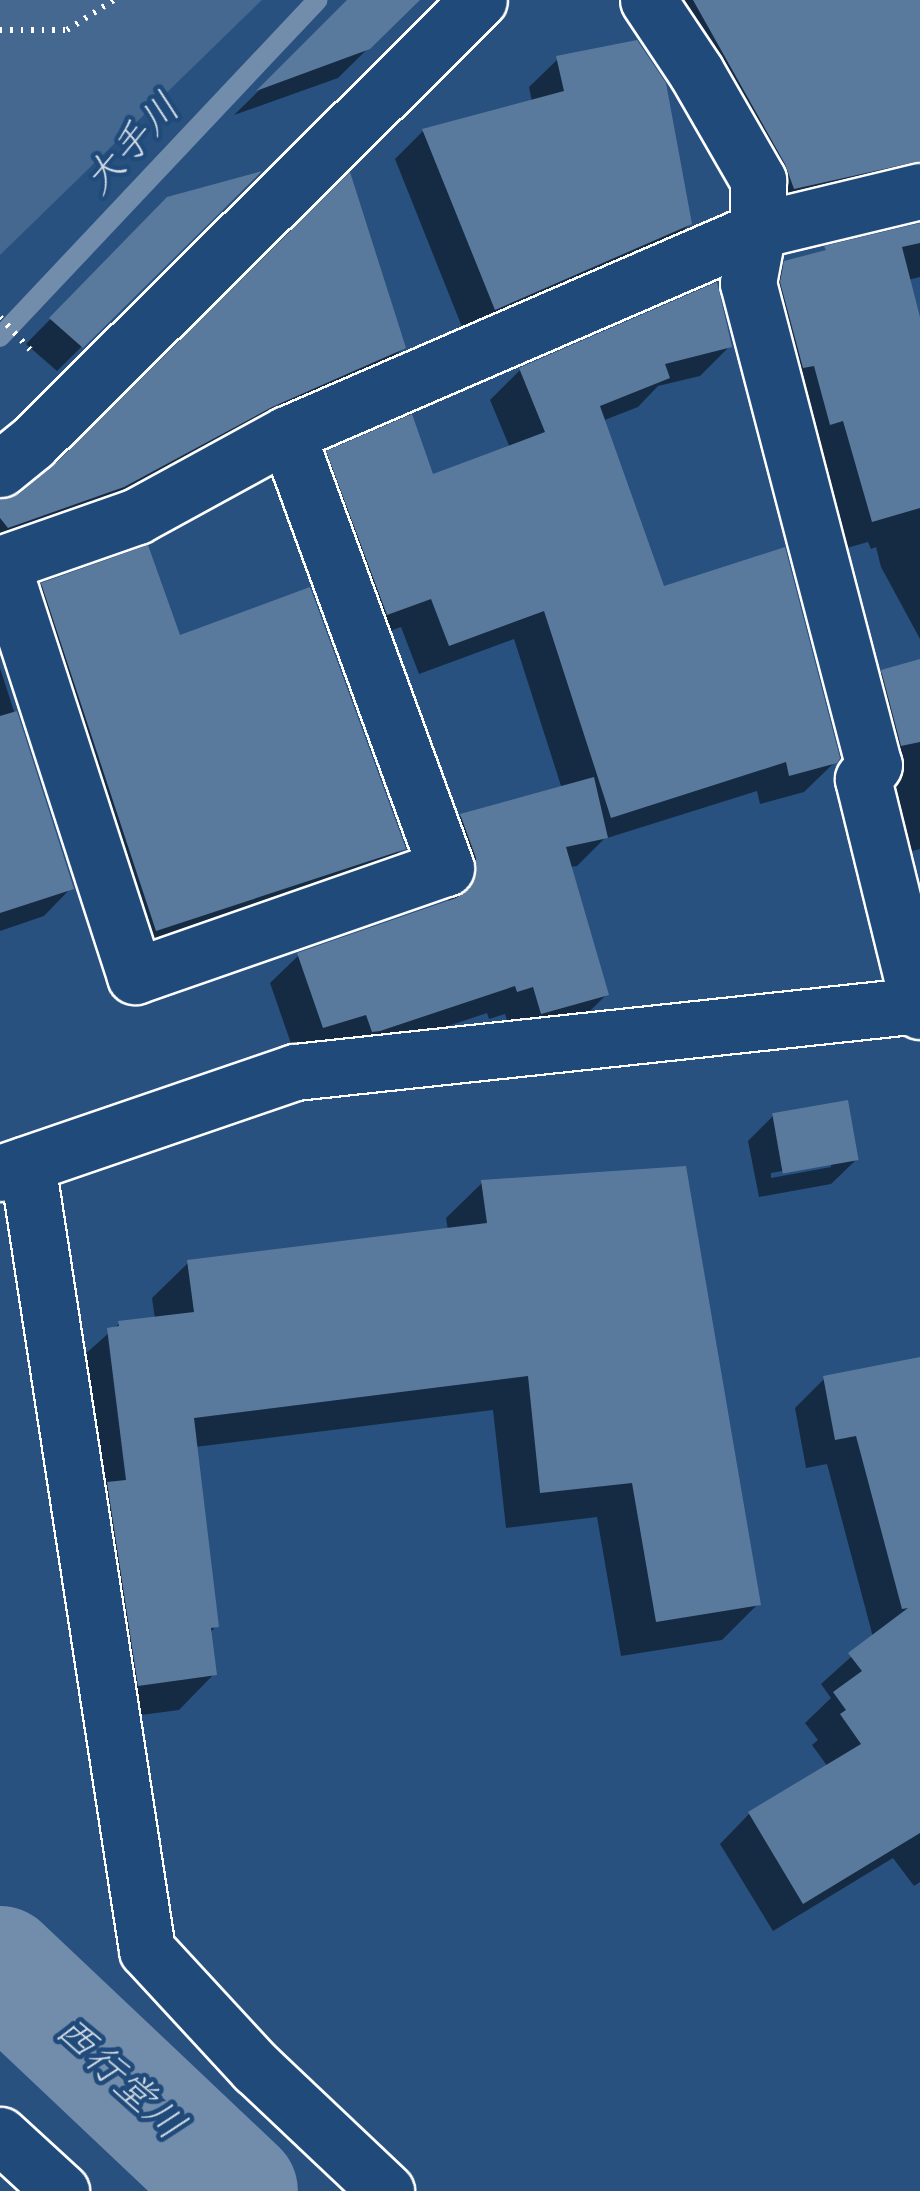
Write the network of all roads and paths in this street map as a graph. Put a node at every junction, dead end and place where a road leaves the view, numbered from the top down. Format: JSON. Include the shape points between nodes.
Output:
{"nodes":[{"id":1,"x":114,"y":0,"type":"edge"},
{"id":2,"x":478,"y":0,"type":"edge"},
{"id":3,"x":648,"y":0,"type":"edge"},
{"id":4,"x":0,"y":30,"type":"edge"},
{"id":5,"x":920,"y":191,"type":"edge"},
{"id":6,"x":758,"y":230,"type":"junction"},
{"id":7,"x":287,"y":434,"type":"junction"},
{"id":8,"x":0,"y":469,"type":"edge"},
{"id":9,"x":1,"y":564,"type":"edge"},
{"id":10,"x":919,"y":1007,"type":"edge"},
{"id":11,"x":14,"y":1168,"type":"edge"},
{"id":12,"x":0,"y":2136,"type":"edge"},
{"id":13,"x":61,"y":2191,"type":"edge"},
{"id":14,"x":386,"y":2191,"type":"edge"}],
"edges":[{"from":1,"to":4,"type":"path","via":[[67,30]]},
{"from":2,"to":8,"type":"street"},
{"from":3,"to":6,"type":"street","via":[[758,180]]},
{"from":5,"to":6,"type":"street"},
{"from":6,"to":7,"type":"street"},
{"from":6,"to":10,"type":"street","via":[[748,283],[874,765],[863,779]]},
{"from":7,"to":9,"type":"street","via":[[137,516]]},
{"from":7,"to":9,"type":"street","via":[[446,868],[135,976]]},
{"from":10,"to":11,"type":"street","via":[[295,1072]]},
{"from":11,"to":14,"type":"street","via":[[147,1950],[256,2068]]},
{"from":12,"to":13,"type":"street"}]}
